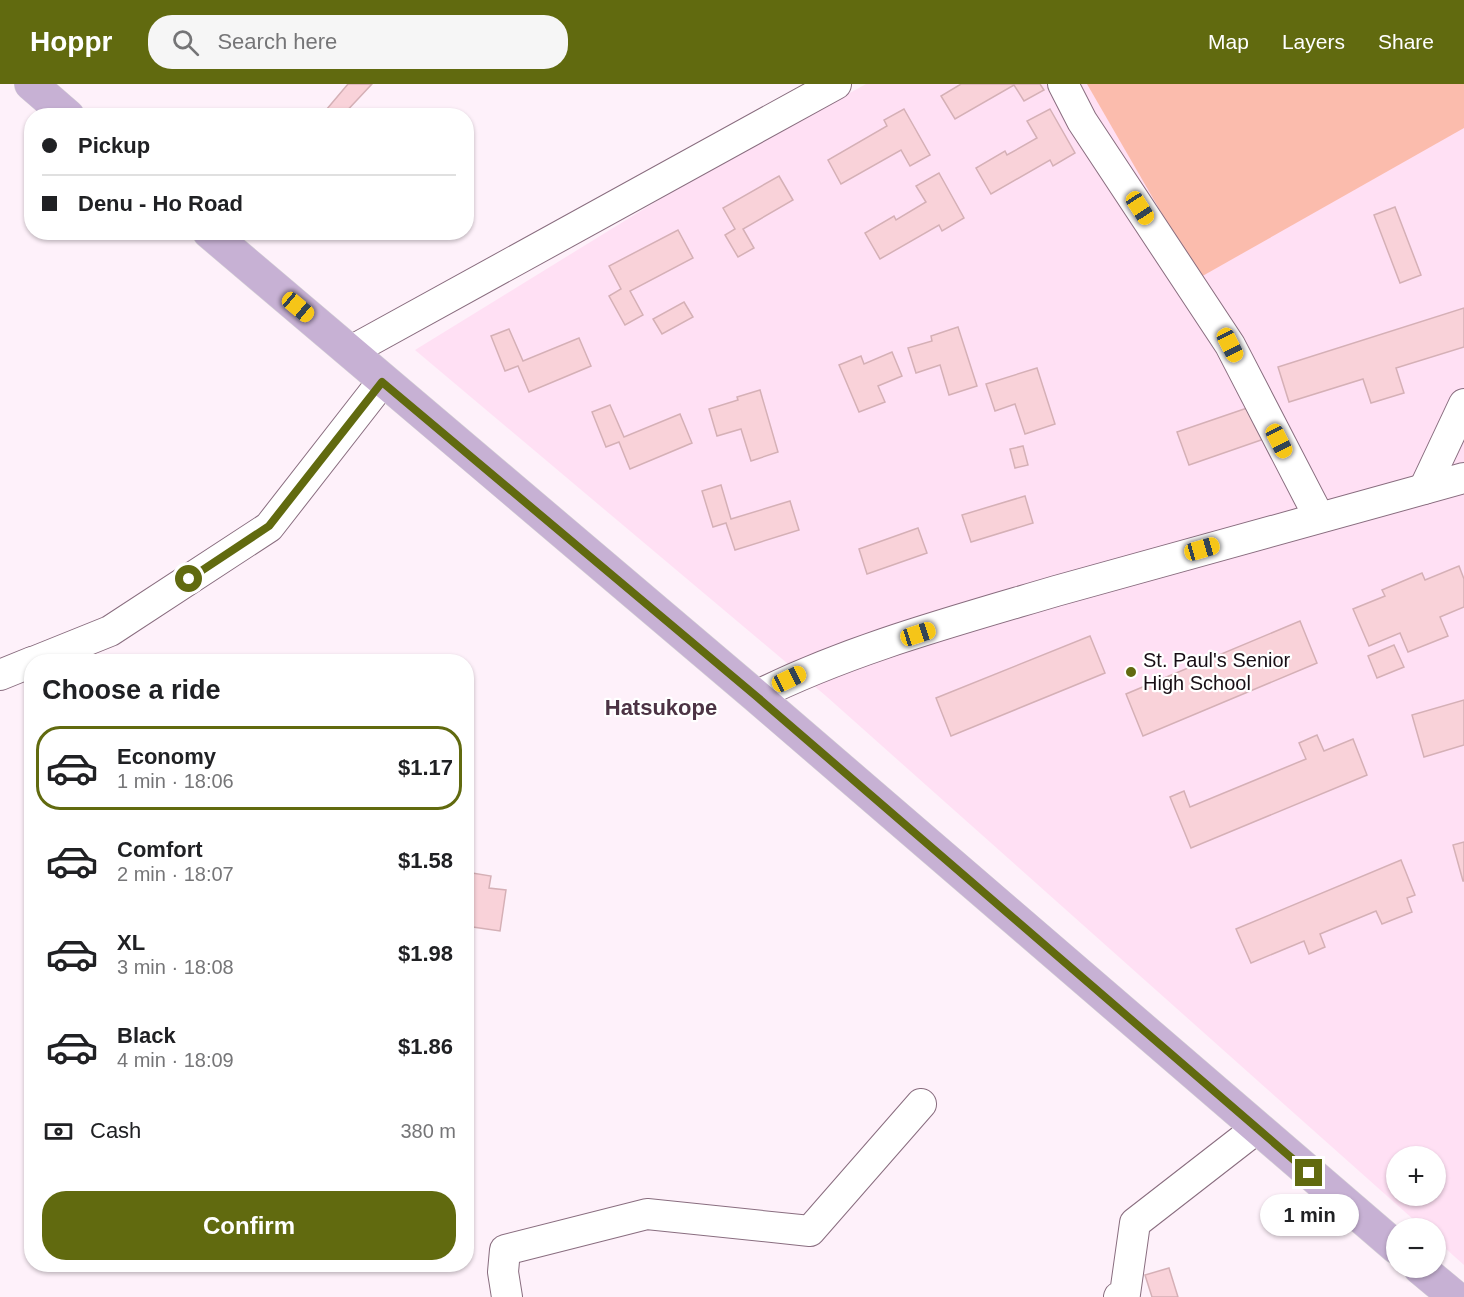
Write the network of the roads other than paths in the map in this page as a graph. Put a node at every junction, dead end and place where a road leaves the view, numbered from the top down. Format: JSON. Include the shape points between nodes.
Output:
{"nodes":[{"id":1,"x":31,"y":84,"type":"edge"},
{"id":2,"x":836,"y":84,"type":"edge"},
{"id":3,"x":1064,"y":84,"type":"edge"},
{"id":4,"x":59,"y":108,"type":"edge"},
{"id":5,"x":218,"y":240,"type":"edge"},
{"id":6,"x":351,"y":351,"type":"junction"},
{"id":7,"x":382,"y":382,"type":"junction"},
{"id":8,"x":1464,"y":404,"type":"edge"},
{"id":9,"x":1464,"y":478,"type":"edge"},
{"id":10,"x":1424,"y":489,"type":"junction"},
{"id":11,"x":1319,"y":517,"type":"junction"},
{"id":12,"x":52,"y":654,"type":"edge"},
{"id":13,"x":24,"y":665,"type":"edge"},
{"id":14,"x":0,"y":675,"type":"edge"},
{"id":15,"x":756,"y":696,"type":"junction"},
{"id":16,"x":921,"y":1104,"type":"dead end"},
{"id":17,"x":1256,"y":1129,"type":"junction"},
{"id":18,"x":1386,"y":1239,"type":"edge"},
{"id":19,"x":1432,"y":1278,"type":"edge"},
{"id":20,"x":507,"y":1297,"type":"edge"},
{"id":21,"x":1119,"y":1297,"type":"edge"},
{"id":22,"x":1455,"y":1297,"type":"edge"}],
"edges":[{"from":1,"to":4,"type":"main road"},
{"from":2,"to":6,"type":"street"},
{"from":3,"to":11,"type":"street","via":[[1082,121],[1230,345]]},
{"from":5,"to":6,"type":"main road"},
{"from":6,"to":7,"type":"main road"},
{"from":7,"to":12,"type":"street","via":[[269,526],[110,631]]},
{"from":7,"to":15,"type":"main road"},
{"from":8,"to":10,"type":"street"},
{"from":9,"to":10,"type":"street"},
{"from":10,"to":11,"type":"street"},
{"from":11,"to":15,"type":"street","via":[[986,612],[806,671]]},
{"from":13,"to":14,"type":"street"},
{"from":15,"to":17,"type":"main road"},
{"from":16,"to":20,"type":"street","via":[[810,1231],[647,1214],[505,1250]]},
{"from":17,"to":18,"type":"main road"},
{"from":17,"to":21,"type":"street","via":[[1135,1223],[1125,1294]]},
{"from":19,"to":22,"type":"main road"}]}
